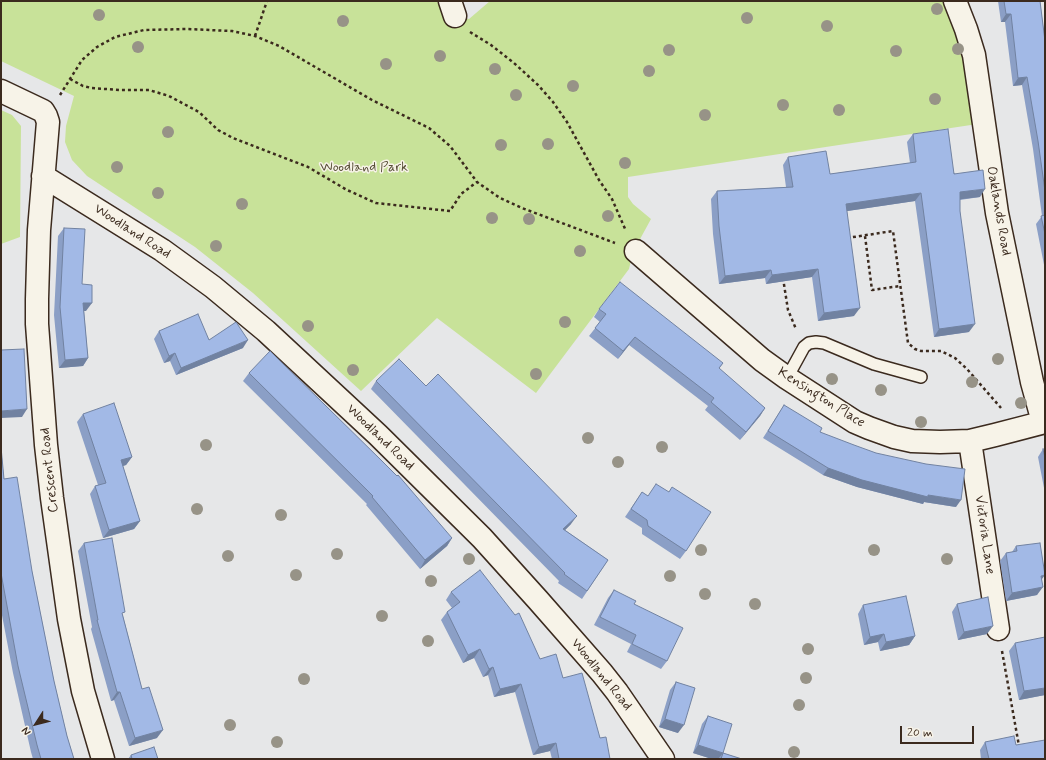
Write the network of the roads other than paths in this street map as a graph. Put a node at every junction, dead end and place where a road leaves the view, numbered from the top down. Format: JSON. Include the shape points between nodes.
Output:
{"nodes":[{"id":1,"x":955,"y":1,"type":"edge"},
{"id":2,"x":1,"y":91,"type":"edge"},
{"id":3,"x":43,"y":176,"type":"junction"},
{"id":4,"x":636,"y":251,"type":"road end"},
{"id":5,"x":920,"y":377,"type":"dead end"},
{"id":6,"x":787,"y":378,"type":"junction"},
{"id":7,"x":1044,"y":422,"type":"edge"},
{"id":8,"x":970,"y":440,"type":"junction"},
{"id":9,"x":998,"y":629,"type":"road end"},
{"id":10,"x":103,"y":759,"type":"edge"},
{"id":11,"x":663,"y":759,"type":"edge"}],
"edges":[{"from":1,"to":7,"type":"street","name":"Oaklands Road","via":[[974,55],[997,212],[1032,382]]},
{"from":2,"to":3,"type":"street","name":"Crescent Road","via":[[45,114],[48,122]]},
{"from":3,"to":10,"type":"street","name":"Crescent Road","via":[[37,324],[49,473],[69,619],[83,691]]},
{"from":3,"to":11,"type":"street","name":"Woodland Road","via":[[162,250],[213,287],[266,331],[362,420],[482,538],[538,600],[610,682]]},
{"from":4,"to":6,"type":"street","name":"Kensington Place","via":[[748,348]]},
{"from":5,"to":6,"type":"lane","via":[[874,364],[816,342],[804,347]]},
{"from":6,"to":8,"type":"street","name":"Kensington Place","via":[[855,422],[894,437],[927,442]]},
{"from":7,"to":8,"type":"street","name":"Kensington Place","via":[[995,436]]},
{"from":8,"to":9,"type":"street","name":"Victoria Lane"}]}
